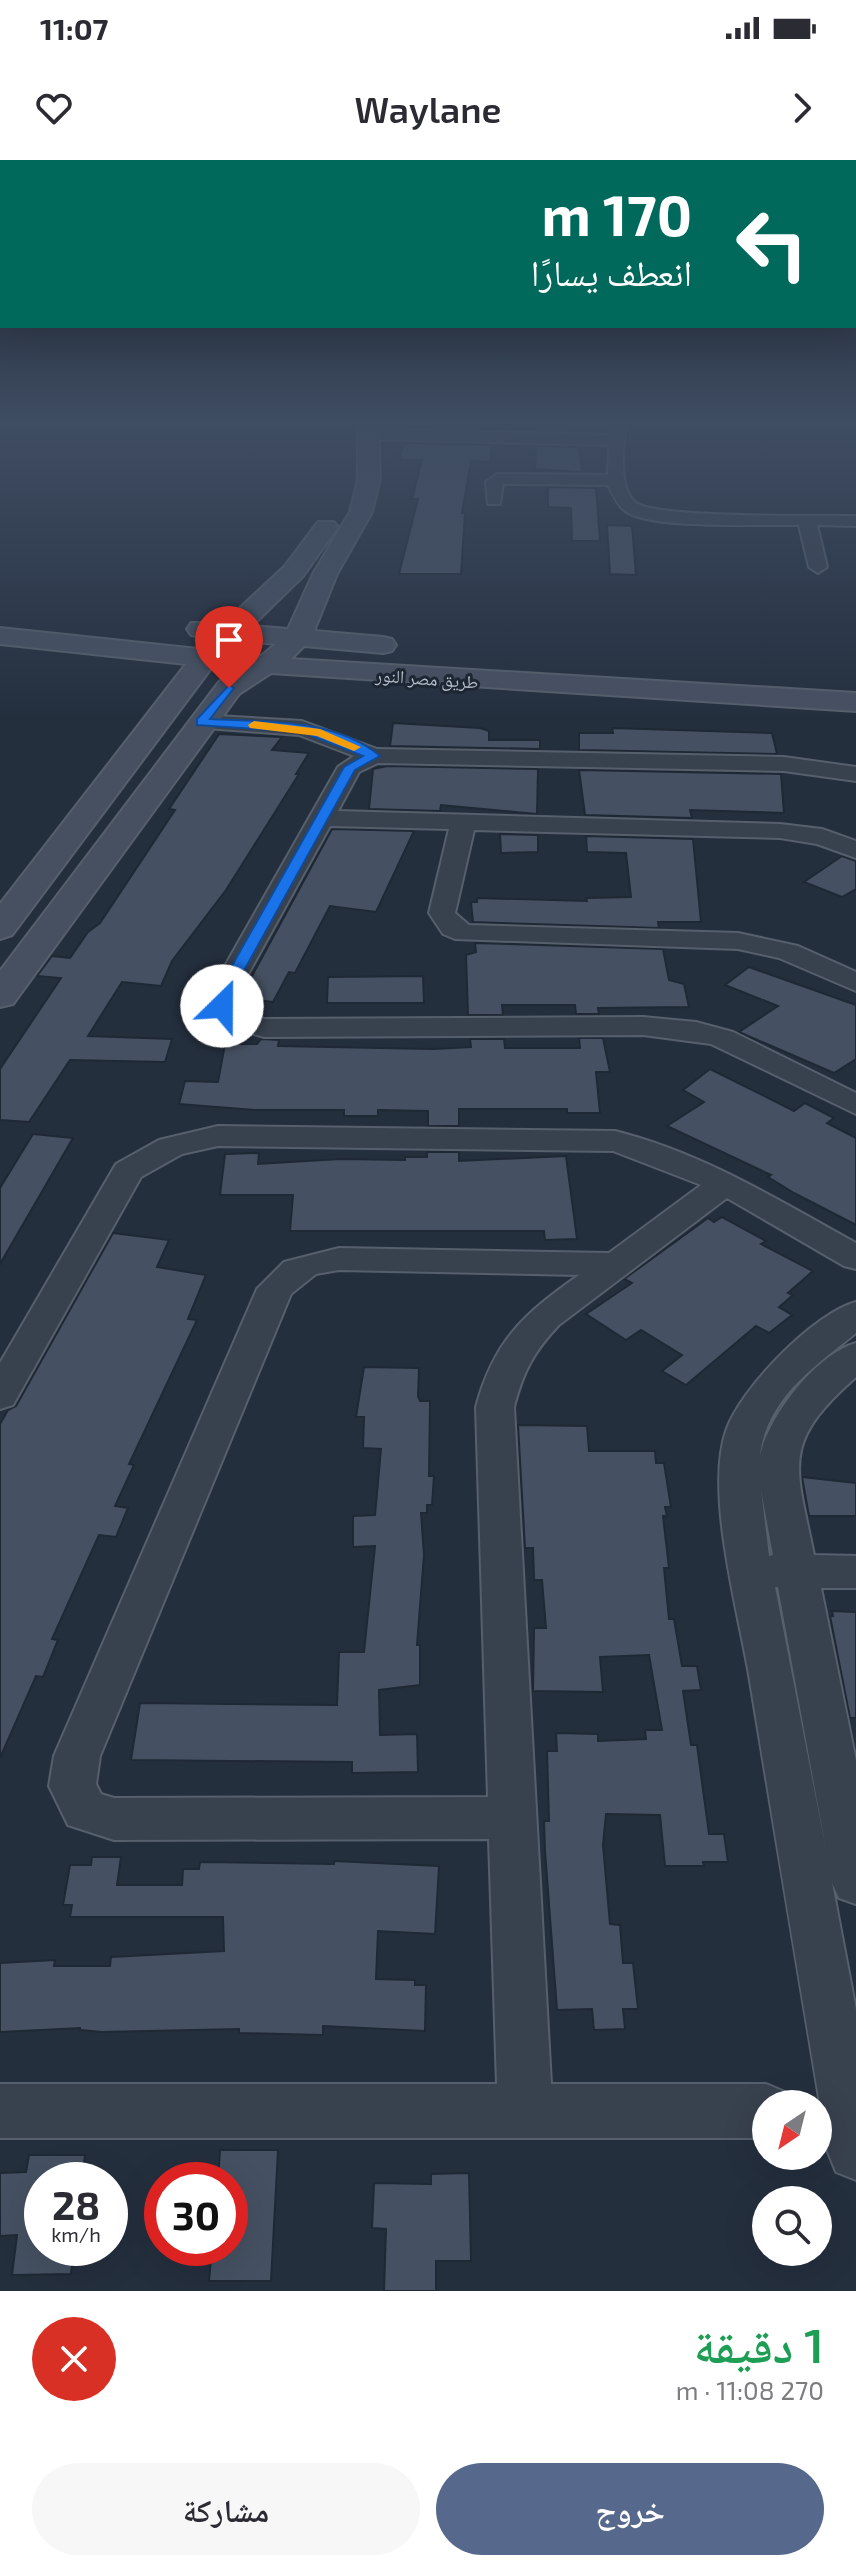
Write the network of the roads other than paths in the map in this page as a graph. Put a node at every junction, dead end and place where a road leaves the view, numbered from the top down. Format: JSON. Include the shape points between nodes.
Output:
{"nodes":[{"id":1,"x":329,"y":519,"type":"edge"},
{"id":2,"x":357,"y":519,"type":"edge"},
{"id":3,"x":787,"y":519,"type":"edge"},
{"id":4,"x":807,"y":520,"type":"junction"},
{"id":5,"x":856,"y":521,"type":"edge"},
{"id":6,"x":818,"y":567,"type":"dead end"},
{"id":7,"x":0,"y":610,"type":"edge"},
{"id":8,"x":53,"y":615,"type":"dead end"},
{"id":9,"x":170,"y":626,"type":"dead end"},
{"id":10,"x":231,"y":632,"type":"junction"},
{"id":11,"x":0,"y":636,"type":"edge"},
{"id":12,"x":298,"y":637,"type":"junction"},
{"id":13,"x":408,"y":648,"type":"dead end"},
{"id":14,"x":125,"y":650,"type":"junction"},
{"id":15,"x":452,"y":652,"type":"dead end"},
{"id":16,"x":205,"y":659,"type":"junction"},
{"id":17,"x":262,"y":665,"type":"junction"},
{"id":18,"x":856,"y":676,"type":"edge"},
{"id":19,"x":177,"y":698,"type":"junction"},
{"id":20,"x":856,"y":702,"type":"edge"},
{"id":21,"x":201,"y":722,"type":"junction"},
{"id":22,"x":374,"y":756,"type":"junction"},
{"id":23,"x":856,"y":774,"type":"edge"},
{"id":24,"x":322,"y":818,"type":"junction"},
{"id":25,"x":463,"y":822,"type":"junction"},
{"id":26,"x":856,"y":850,"type":"edge"},
{"id":27,"x":0,"y":928,"type":"edge"},
{"id":28,"x":856,"y":982,"type":"edge"},
{"id":29,"x":0,"y":996,"type":"edge"},
{"id":30,"x":856,"y":1104,"type":"edge"},
{"id":31,"x":722,"y":1186,"type":"junction"},
{"id":32,"x":856,"y":1258,"type":"edge"},
{"id":33,"x":616,"y":1264,"type":"junction"},
{"id":34,"x":856,"y":1314,"type":"edge"},
{"id":35,"x":856,"y":1356,"type":"edge"},
{"id":36,"x":0,"y":1396,"type":"edge"},
{"id":37,"x":773,"y":1572,"type":"junction"},
{"id":38,"x":856,"y":1572,"type":"edge"},
{"id":39,"x":848,"y":1801,"type":"edge"},
{"id":40,"x":512,"y":1818,"type":"junction"},
{"id":41,"x":856,"y":1882,"type":"edge"},
{"id":42,"x":525,"y":2110,"type":"junction"},
{"id":43,"x":0,"y":2111,"type":"edge"},
{"id":44,"x":752,"y":2111,"type":"edge"},
{"id":45,"x":841,"y":2124,"type":"edge"}],
"edges":[{"from":1,"to":10,"type":"street","via":[[294,571]]},
{"from":2,"to":12,"type":"street"},
{"from":3,"to":4,"type":"street"},
{"from":4,"to":5,"type":"street"},
{"from":4,"to":6,"type":"street"},
{"from":7,"to":8,"type":"street"},
{"from":9,"to":10,"type":"street","name":"طريق مصر النور"},
{"from":10,"to":12,"type":"street","name":"طريق مصر النور"},
{"from":10,"to":16,"type":"street"},
{"from":11,"to":14,"type":"street","name":"طريق مصر النور"},
{"from":12,"to":13,"type":"street","name":"طريق مصر النور"},
{"from":12,"to":17,"type":"street"},
{"from":14,"to":16,"type":"street","name":"طريق مصر النور"},
{"from":14,"to":19,"type":"street","via":[[163,672]]},
{"from":15,"to":18,"type":"street","name":"طريق مصر النور"},
{"from":16,"to":17,"type":"street","name":"طريق مصر النور"},
{"from":16,"to":19,"type":"street"},
{"from":17,"to":20,"type":"street","name":"طريق مصر النور"},
{"from":17,"to":21,"type":"street","via":[[229,688]]},
{"from":19,"to":27,"type":"street"},
{"from":21,"to":22,"type":"street","via":[[302,728]]},
{"from":21,"to":29,"type":"street"},
{"from":22,"to":23,"type":"street","via":[[784,764]]},
{"from":22,"to":24,"type":"street","via":[[350,767]]},
{"from":24,"to":25,"type":"street"},
{"from":24,"to":30,"type":"street","via":[[223,994],[222,1006],[229,1016],[264,1028],[643,1026],[696,1031],[722,1038]]},
{"from":25,"to":26,"type":"street","via":[[780,831],[822,837]]},
{"from":25,"to":28,"type":"street","via":[[442,913],[453,928],[465,933],[738,941],[788,952]]},
{"from":31,"to":32,"type":"street"},
{"from":31,"to":33,"type":"street"},
{"from":31,"to":36,"type":"street","via":[[650,1150],[615,1141],[218,1136],[183,1141],[152,1153],[128,1171]]},
{"from":33,"to":40,"type":"street","via":[[546,1316],[521,1342],[504,1373],[495,1407]]},
{"from":33,"to":40,"type":"street","via":[[339,1259],[307,1262],[289,1272],[275,1289],[77,1756],[72,1786],[85,1810],[114,1819]]},
{"from":34,"to":37,"type":"street","via":[[783,1375],[760,1401],[745,1431],[739,1465]]},
{"from":35,"to":37,"type":"street","via":[[794,1415],[782,1441]]},
{"from":37,"to":38,"type":"street"},
{"from":37,"to":39,"type":"street"},
{"from":37,"to":45,"type":"street"},
{"from":39,"to":41,"type":"street"},
{"from":40,"to":42,"type":"street"},
{"from":42,"to":43,"type":"street"},
{"from":42,"to":44,"type":"street"}]}
